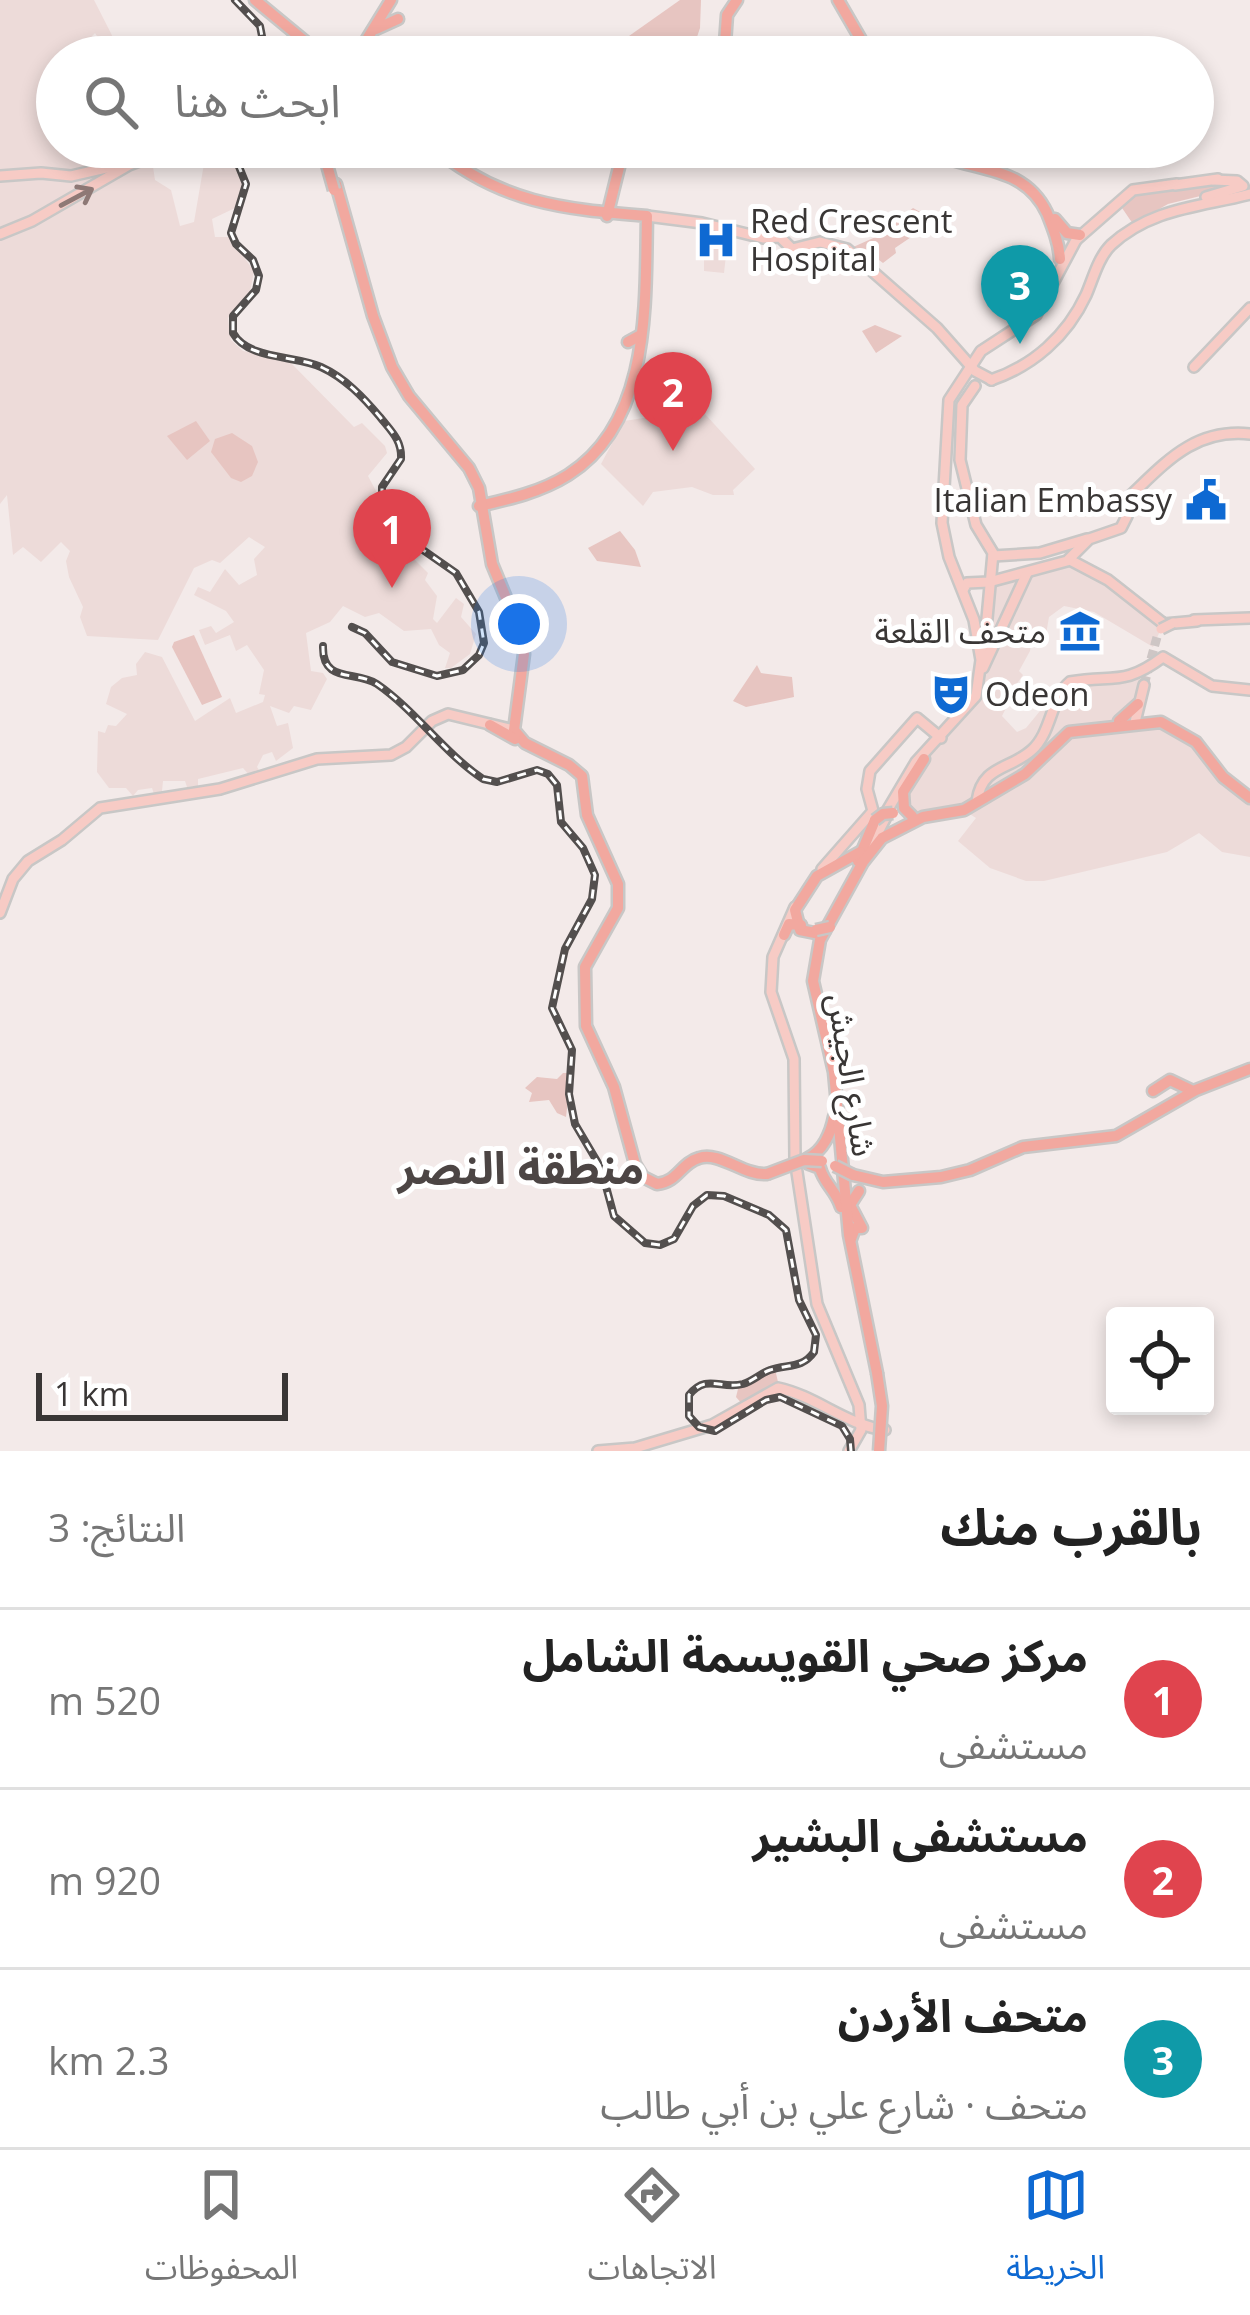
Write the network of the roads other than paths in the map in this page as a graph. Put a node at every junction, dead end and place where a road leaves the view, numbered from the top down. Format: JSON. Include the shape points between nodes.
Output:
{"nodes":[{"id":1,"x":253,"y":0,"type":"edge"},
{"id":2,"x":391,"y":0,"type":"edge"},
{"id":3,"x":735,"y":0,"type":"edge"},
{"id":4,"x":837,"y":0,"type":"edge"},
{"id":5,"x":374,"y":31,"type":"junction"},
{"id":6,"x":297,"y":36,"type":"edge"},
{"id":7,"x":368,"y":36,"type":"edge"},
{"id":8,"x":370,"y":36,"type":"edge"},
{"id":9,"x":723,"y":36,"type":"edge"},
{"id":10,"x":857,"y":36,"type":"edge"},
{"id":11,"x":114,"y":168,"type":"edge"},
{"id":12,"x":122,"y":168,"type":"edge"},
{"id":13,"x":322,"y":168,"type":"edge"},
{"id":14,"x":323,"y":168,"type":"edge"},
{"id":15,"x":454,"y":168,"type":"edge"},
{"id":16,"x":459,"y":168,"type":"edge"},
{"id":17,"x":617,"y":168,"type":"edge"},
{"id":18,"x":617,"y":168,"type":"edge"},
{"id":19,"x":989,"y":168,"type":"edge"},
{"id":20,"x":1004,"y":168,"type":"edge"},
{"id":21,"x":0,"y":176,"type":"edge"},
{"id":22,"x":1239,"y":188,"type":"edge"},
{"id":23,"x":1250,"y":194,"type":"edge"},
{"id":24,"x":578,"y":211,"type":"junction"},
{"id":25,"x":606,"y":212,"type":"junction"},
{"id":26,"x":646,"y":218,"type":"junction"},
{"id":27,"x":1058,"y":231,"type":"junction"},
{"id":28,"x":0,"y":234,"type":"edge"},
{"id":29,"x":1078,"y":238,"type":"junction"},
{"id":30,"x":1060,"y":259,"type":"junction"},
{"id":31,"x":1250,"y":310,"type":"edge"},
{"id":32,"x":1014,"y":330,"type":"junction"},
{"id":33,"x":639,"y":345,"type":"junction"},
{"id":34,"x":1195,"y":367,"type":"dead end"},
{"id":35,"x":966,"y":368,"type":"junction"},
{"id":36,"x":992,"y":380,"type":"junction"},
{"id":37,"x":398,"y":381,"type":"junction"},
{"id":38,"x":1244,"y":436,"type":"edge"},
{"id":39,"x":484,"y":504,"type":"junction"},
{"id":40,"x":1092,"y":538,"type":"junction"},
{"id":41,"x":993,"y":561,"type":"junction"},
{"id":42,"x":1073,"y":562,"type":"junction"},
{"id":43,"x":1026,"y":572,"type":"junction"},
{"id":44,"x":988,"y":584,"type":"junction"},
{"id":45,"x":965,"y":587,"type":"junction"},
{"id":46,"x":1250,"y":619,"type":"edge"},
{"id":47,"x":981,"y":642,"type":"junction"},
{"id":48,"x":983,"y":668,"type":"junction"},
{"id":49,"x":1144,"y":685,"type":"tunnel mouth"},
{"id":50,"x":1250,"y":693,"type":"edge"},
{"id":51,"x":1140,"y":704,"type":"junction"},
{"id":52,"x":1156,"y":718,"type":"junction"},
{"id":53,"x":1136,"y":721,"type":"junction"},
{"id":54,"x":1116,"y":722,"type":"junction"},
{"id":55,"x":508,"y":727,"type":"junction"},
{"id":56,"x":939,"y":736,"type":"junction"},
{"id":57,"x":924,"y":759,"type":"junction"},
{"id":58,"x":985,"y":779,"type":"joint"},
{"id":59,"x":249,"y":781,"type":"junction"},
{"id":60,"x":1250,"y":797,"type":"edge"},
{"id":61,"x":978,"y":803,"type":"junction"},
{"id":62,"x":873,"y":804,"type":"junction"},
{"id":63,"x":901,"y":814,"type":"junction"},
{"id":64,"x":893,"y":834,"type":"junction"},
{"id":65,"x":857,"y":859,"type":"junction"},
{"id":66,"x":821,"y":872,"type":"junction"},
{"id":67,"x":850,"y":885,"type":"junction"},
{"id":68,"x":0,"y":910,"type":"edge"},
{"id":69,"x":790,"y":927,"type":"junction"},
{"id":70,"x":819,"y":938,"type":"junction"},
{"id":71,"x":1250,"y":1072,"type":"edge"},
{"id":72,"x":1196,"y":1090,"type":"junction"},
{"id":73,"x":612,"y":1095,"type":"junction"},
{"id":74,"x":1178,"y":1100,"type":"junction"},
{"id":75,"x":791,"y":1101,"type":"dead end"},
{"id":76,"x":794,"y":1116,"type":"junction"},
{"id":77,"x":839,"y":1119,"type":"junction"},
{"id":78,"x":841,"y":1150,"type":"junction"},
{"id":79,"x":766,"y":1175,"type":"junction"},
{"id":80,"x":827,"y":1177,"type":"junction"},
{"id":81,"x":897,"y":1186,"type":"junction"},
{"id":82,"x":849,"y":1239,"type":"junction"},
{"id":83,"x":872,"y":1355,"type":"junction"},
{"id":84,"x":878,"y":1372,"type":"junction"},
{"id":85,"x":704,"y":1428,"type":"junction"},
{"id":86,"x":681,"y":1429,"type":"junction"},
{"id":87,"x":864,"y":1431,"type":"edge"},
{"id":88,"x":598,"y":1451,"type":"edge"},
{"id":89,"x":878,"y":1451,"type":"edge"}],
"edges":[{"from":1,"to":6,"type":"highway"},
{"from":2,"to":5,"type":"highway"},
{"from":2,"to":5,"type":"highway","via":[[400,18]]},
{"from":2,"to":7,"type":"highway"},
{"from":3,"to":9,"type":"highway"},
{"from":4,"to":10,"type":"highway"},
{"from":5,"to":8,"type":"highway"},
{"from":11,"to":21,"type":"main road"},
{"from":28,"to":12,"type":"main road","one_way":true},
{"from":13,"to":37,"type":"highway"},
{"from":14,"to":37,"type":"highway","bridge":true,"via":[[377,340]]},
{"from":15,"to":24,"type":"highway","via":[[517,199]]},
{"from":16,"to":24,"type":"highway","via":[[525,200]]},
{"from":17,"to":25,"type":"highway"},
{"from":18,"to":25,"type":"highway"},
{"from":19,"to":27,"type":"highway","via":[[1039,198]]},
{"from":20,"to":27,"type":"highway","via":[[1037,191]]},
{"from":22,"to":23,"type":"main road"},
{"from":22,"to":29,"type":"main road","via":[[1213,180],[1142,189]]},
{"from":22,"to":36,"type":"main road","via":[[1139,224],[1108,249],[1077,314],[1038,356]]},
{"from":24,"to":25,"type":"highway"},
{"from":25,"to":26,"type":"highway"},
{"from":26,"to":33,"type":"highway"},
{"from":26,"to":35,"type":"main road","via":[[781,237],[790,249],[820,242],[847,249],[947,340]]},
{"from":27,"to":29,"type":"highway"},
{"from":27,"to":30,"type":"highway"},
{"from":29,"to":30,"type":"main road"},
{"from":29,"to":32,"type":"main road","via":[[1041,309]]},
{"from":30,"to":32,"type":"main road","via":[[1041,303]]},
{"from":31,"to":34,"type":"main road"},
{"from":32,"to":35,"type":"main road","via":[[968,354]]},
{"from":33,"to":39,"type":"highway","via":[[599,443],[565,474]]},
{"from":33,"to":39,"type":"highway","via":[[612,428],[591,457],[558,481]]},
{"from":35,"to":36,"type":"main road"},
{"from":35,"to":36,"type":"main road"},
{"from":35,"to":41,"type":"main road","via":[[960,466]]},
{"from":35,"to":45,"type":"main road","via":[[947,411],[942,518]]},
{"from":37,"to":39,"type":"highway","via":[[473,474]]},
{"from":38,"to":40,"type":"main road","via":[[1214,434],[1174,453],[1131,496],[1123,526]]},
{"from":39,"to":55,"type":"highway","via":[[488,563],[519,640]]},
{"from":40,"to":41,"type":"main road"},
{"from":40,"to":42,"type":"main road"},
{"from":41,"to":43,"type":"main road"},
{"from":41,"to":44,"type":"main road"},
{"from":42,"to":43,"type":"main road"},
{"from":42,"to":46,"type":"main road","via":[[1162,625]]},
{"from":43,"to":44,"type":"main road"},
{"from":43,"to":48,"type":"main road"},
{"from":44,"to":45,"type":"main road"},
{"from":44,"to":47,"type":"main road"},
{"from":45,"to":47,"type":"main road"},
{"from":47,"to":48,"type":"main road"},
{"from":47,"to":56,"type":"main road","via":[[977,694]]},
{"from":48,"to":56,"type":"main road","via":[[979,698]]},
{"from":49,"to":51,"type":"main road"},
{"from":50,"to":58,"type":"main road","via":[[1224,689],[1162,657],[1120,680],[1067,683],[1037,745]]},
{"from":51,"to":52,"type":"highway"},
{"from":51,"to":53,"type":"main road"},
{"from":51,"to":54,"type":"highway"},
{"from":52,"to":53,"type":"highway"},
{"from":52,"to":60,"type":"highway","via":[[1198,740]]},
{"from":53,"to":54,"type":"highway"},
{"from":53,"to":60,"type":"highway","via":[[1186,735]]},
{"from":53,"to":61,"type":"highway","via":[[1067,732],[1030,770]]},
{"from":54,"to":61,"type":"highway","via":[[1060,733],[1032,765]]},
{"from":55,"to":59,"type":"main road","via":[[445,712],[391,752],[314,756]]},
{"from":55,"to":59,"type":"main road","via":[[445,715],[405,754],[317,759]]},
{"from":55,"to":73,"type":"highway","via":[[578,777],[585,820],[617,887],[616,906],[581,971],[582,1017]]},
{"from":55,"to":73,"type":"highway","via":[[582,776],[587,815],[619,886],[619,905],[584,977],[587,1030]]},
{"from":56,"to":57,"type":"main road","name":"شارع الجيش"},
{"from":56,"to":62,"type":"main road","via":[[919,719],[879,761]]},
{"from":56,"to":65,"type":"main road","name":"شارع الجيش"},
{"from":57,"to":63,"type":"highway"},
{"from":57,"to":65,"type":"main road","name":"شارع الجيش"},
{"from":58,"to":61,"type":"highway"},
{"from":59,"to":68,"type":"main road","via":[[94,811],[21,867]]},
{"from":59,"to":68,"type":"main road","via":[[92,808],[59,840],[28,853]]},
{"from":61,"to":63,"type":"highway"},
{"from":61,"to":64,"type":"highway"},
{"from":62,"to":63,"type":"highway","bridge":true},
{"from":62,"to":65,"type":"highway"},
{"from":62,"to":65,"type":"main road","via":[[837,859]]},
{"from":62,"to":66,"type":"main road"},
{"from":63,"to":64,"type":"highway"},
{"from":64,"to":65,"type":"highway"},
{"from":65,"to":66,"type":"highway"},
{"from":65,"to":67,"type":"highway","name":"شارع الجيش"},
{"from":65,"to":70,"type":"highway","name":"شارع الجيش"},
{"from":66,"to":69,"type":"highway"},
{"from":66,"to":69,"type":"main road","via":[[806,885]]},
{"from":67,"to":70,"type":"highway","via":[[838,918]]},
{"from":67,"to":77,"type":"highway","name":"شارع الجيش","via":[[820,940],[813,981]]},
{"from":69,"to":70,"type":"highway"},
{"from":69,"to":70,"type":"highway"},
{"from":69,"to":76,"type":"main road","via":[[775,951],[771,982],[794,1059]]},
{"from":69,"to":80,"type":"main road","via":[[776,956],[773,991]]},
{"from":70,"to":77,"type":"highway","name":"شارع الجيش","via":[[809,986]]},
{"from":71,"to":72,"type":"highway"},
{"from":71,"to":81,"type":"highway","via":[[1108,1143],[1024,1151],[970,1174]]},
{"from":72,"to":74,"type":"highway"},
{"from":72,"to":74,"type":"highway","via":[[1170,1080],[1154,1090],[1175,1085]]},
{"from":73,"to":79,"type":"highway","via":[[635,1164],[653,1184],[670,1182],[703,1157]]},
{"from":73,"to":79,"type":"highway","via":[[635,1172],[656,1187],[700,1160]]},
{"from":74,"to":80,"type":"highway","via":[[1115,1136],[1023,1147],[959,1173],[884,1182]]},
{"from":75,"to":76,"type":"main road"},
{"from":76,"to":80,"type":"main road"},
{"from":77,"to":78,"type":"highway","name":"شارع الجيش"},
{"from":77,"to":80,"type":"highway","via":[[816,1154]]},
{"from":78,"to":80,"type":"highway","name":"شارع الجيش"},
{"from":78,"to":80,"type":"highway","via":[[827,1142]]},
{"from":78,"to":82,"type":"highway","name":"شارع الجيش"},
{"from":79,"to":80,"type":"highway"},
{"from":79,"to":80,"type":"highway","bridge":true,"via":[[804,1160]]},
{"from":80,"to":81,"type":"highway"},
{"from":80,"to":81,"type":"highway","via":[[866,1190]]},
{"from":80,"to":82,"type":"highway"},
{"from":80,"to":83,"type":"highway","name":"شارع الجيش"},
{"from":80,"to":87,"type":"main road","via":[[814,1284],[860,1390]]},
{"from":82,"to":83,"type":"highway","name":"شارع الجيش"},
{"from":83,"to":84,"type":"highway","name":"شارع الجيش"},
{"from":83,"to":87,"type":"main road","via":[[878,1407]]},
{"from":84,"to":87,"type":"main road"},
{"from":84,"to":89,"type":"highway","name":"شارع الجيش","bridge":true},
{"from":85,"to":86,"type":"main road"},
{"from":85,"to":86,"type":"main road"},
{"from":85,"to":87,"type":"main road","via":[[777,1390]]},
{"from":86,"to":88,"type":"main road","via":[[635,1448]]},
{"from":87,"to":89,"type":"main road"}]}
